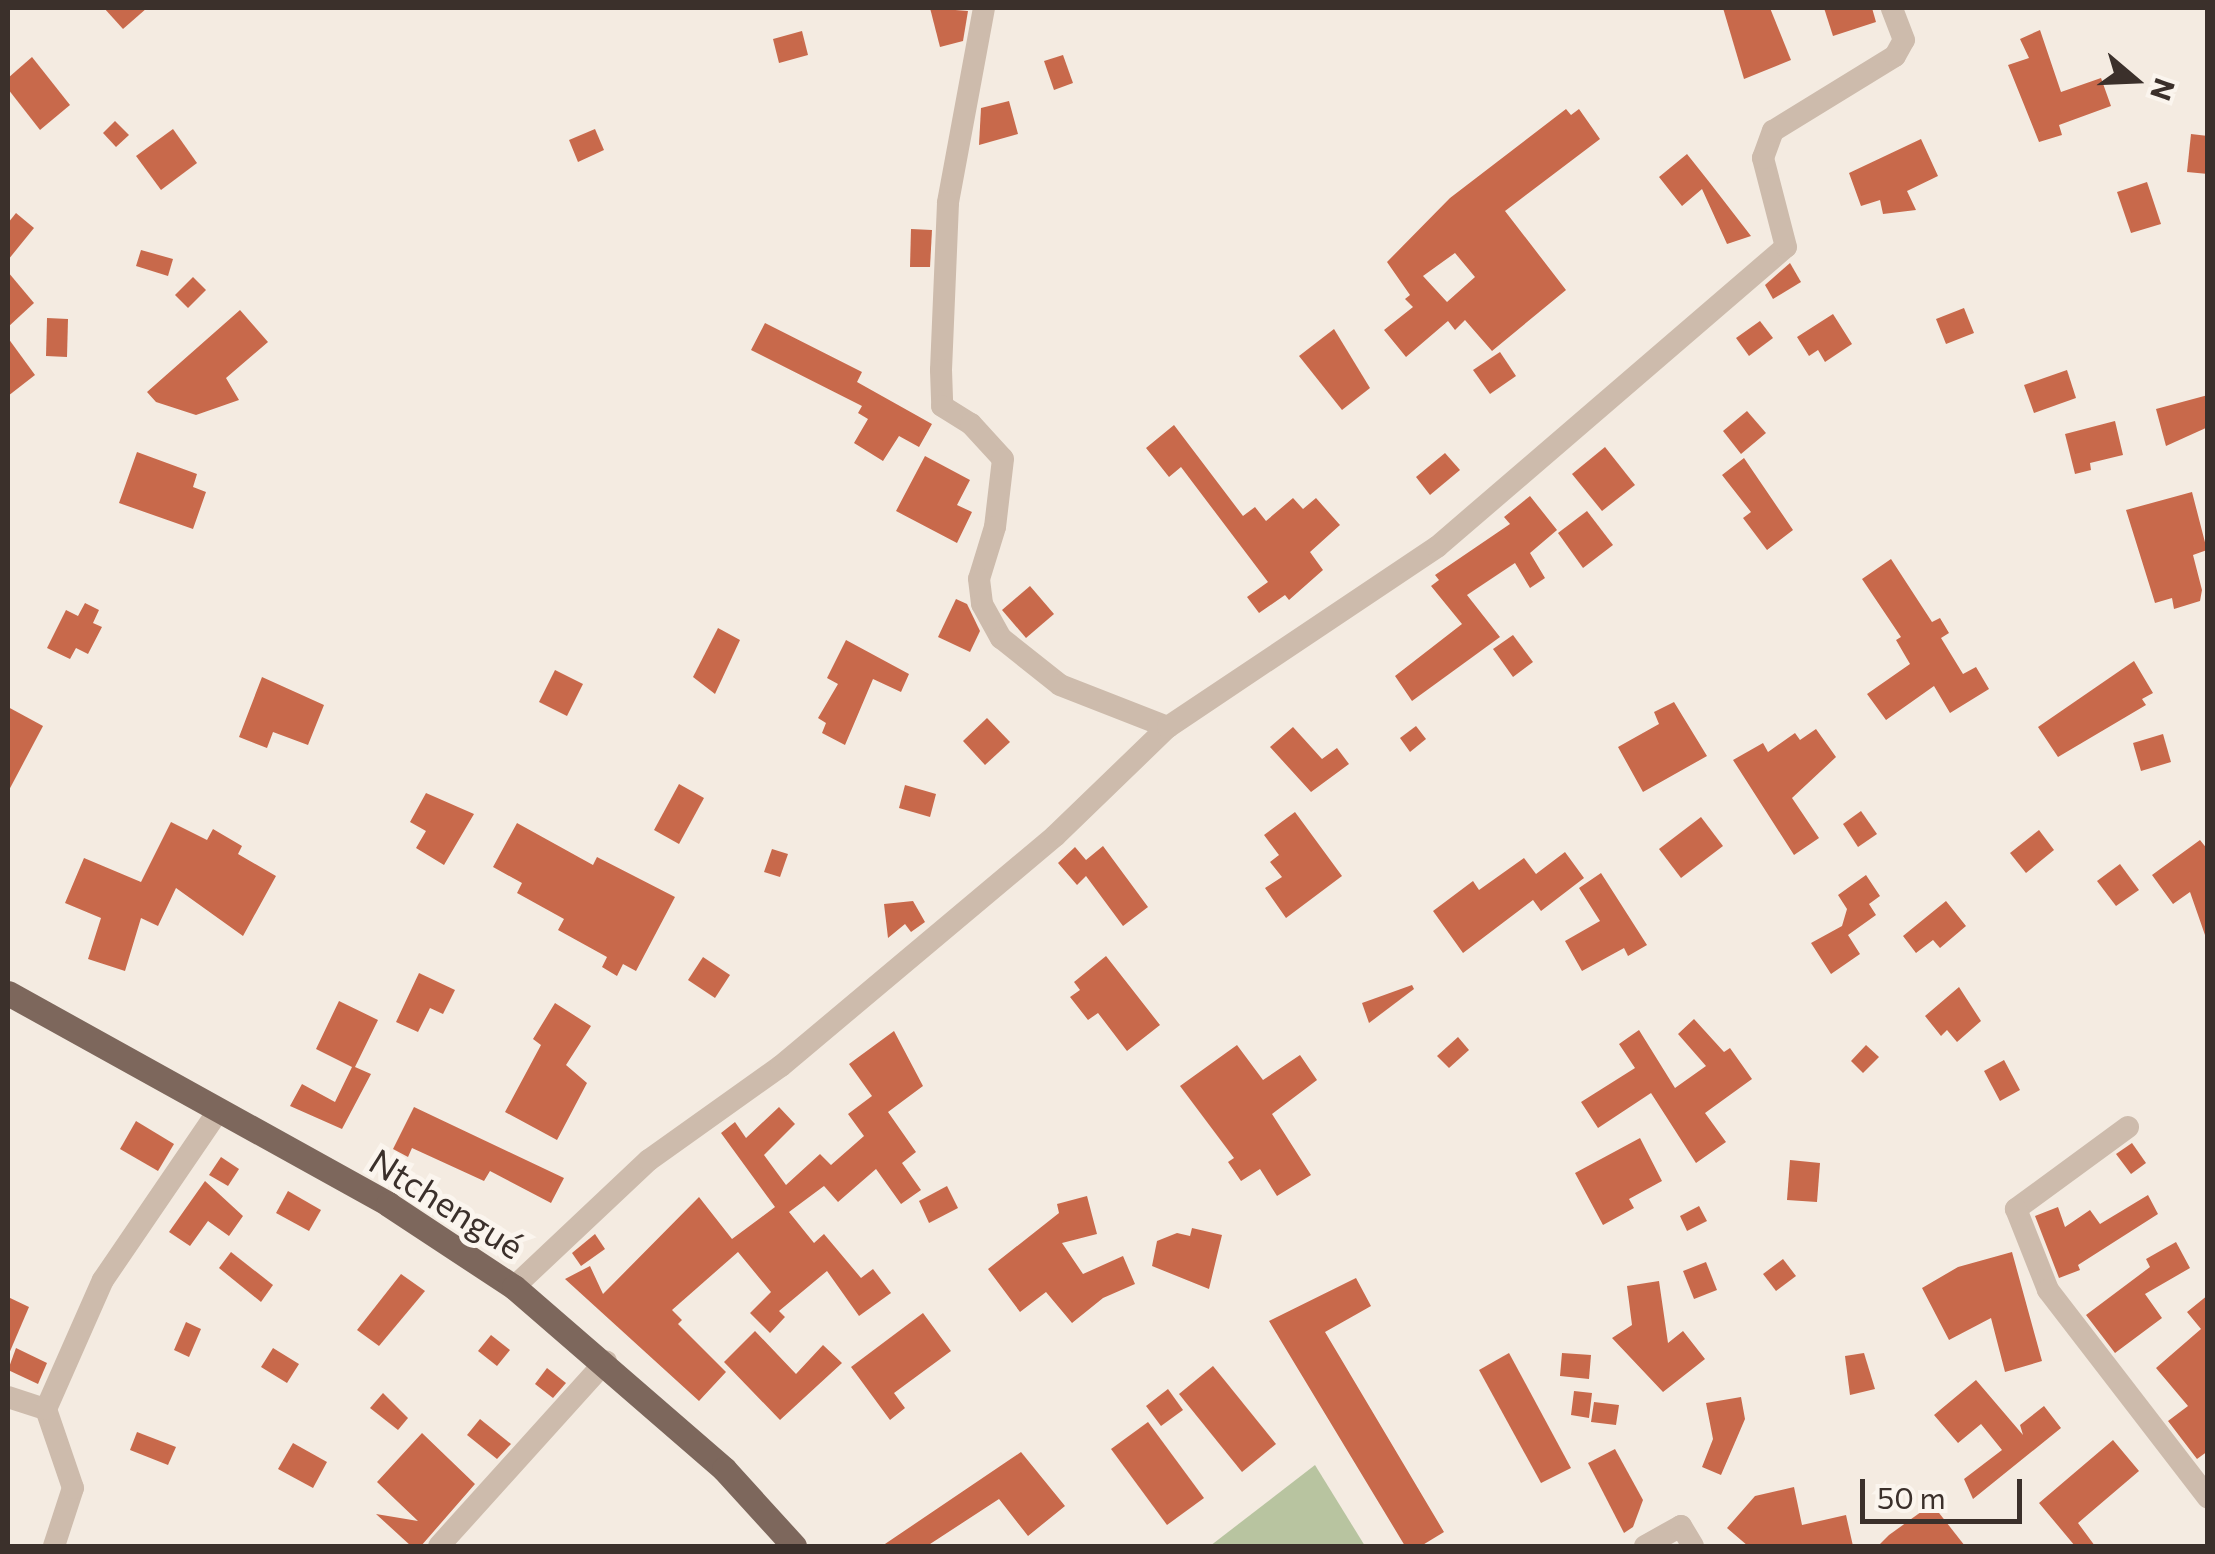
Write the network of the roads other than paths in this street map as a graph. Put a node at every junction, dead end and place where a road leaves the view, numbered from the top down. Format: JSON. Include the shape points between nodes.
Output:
{"nodes":[{"id":1,"x":984,"y":8,"type":"edge"},
{"id":2,"x":1892,"y":8,"type":"edge"},
{"id":3,"x":1168,"y":727,"type":"junction"},
{"id":4,"x":8,"y":993,"type":"edge"},
{"id":5,"x":219,"y":1110,"type":"junction"},
{"id":6,"x":2128,"y":1127,"type":"dead end"},
{"id":7,"x":514,"y":1287,"type":"junction"},
{"id":8,"x":606,"y":1361,"type":"junction"},
{"id":9,"x":8,"y":1397,"type":"edge"},
{"id":10,"x":46,"y":1408,"type":"junction"},
{"id":11,"x":2208,"y":1498,"type":"edge"},
{"id":12,"x":54,"y":1546,"type":"edge"},
{"id":13,"x":439,"y":1546,"type":"edge"},
{"id":14,"x":794,"y":1546,"type":"edge"},
{"id":15,"x":1645,"y":1546,"type":"edge"},
{"id":16,"x":1693,"y":1546,"type":"edge"}],
"edges":[{"from":1,"to":3,"type":"street","via":[[948,203],[941,370],[942,406],[971,424],[1004,459],[995,527],[979,579],[982,604],[1001,638],[1060,685]]},
{"from":2,"to":3,"type":"street","via":[[1904,40],[1895,56],[1773,132],[1763,158],[1786,248],[1438,547]]},
{"from":3,"to":7,"type":"street","via":[[1055,836],[780,1066],[649,1160]]},
{"from":4,"to":5,"type":"main road","name":"Ntchengué"},
{"from":5,"to":7,"type":"main road","name":"Ntchengué","via":[[388,1204]]},
{"from":5,"to":10,"type":"street","via":[[103,1280]]},
{"from":6,"to":11,"type":"street","via":[[2016,1209],[2048,1290]]},
{"from":7,"to":8,"type":"main road","name":"Ntchengué"},
{"from":8,"to":13,"type":"street"},
{"from":8,"to":14,"type":"main road","name":"Ntchengué","via":[[724,1469]]},
{"from":9,"to":10,"type":"street"},
{"from":10,"to":12,"type":"street","via":[[73,1488]]},
{"from":15,"to":16,"type":"street","via":[[1681,1526]]}]}
